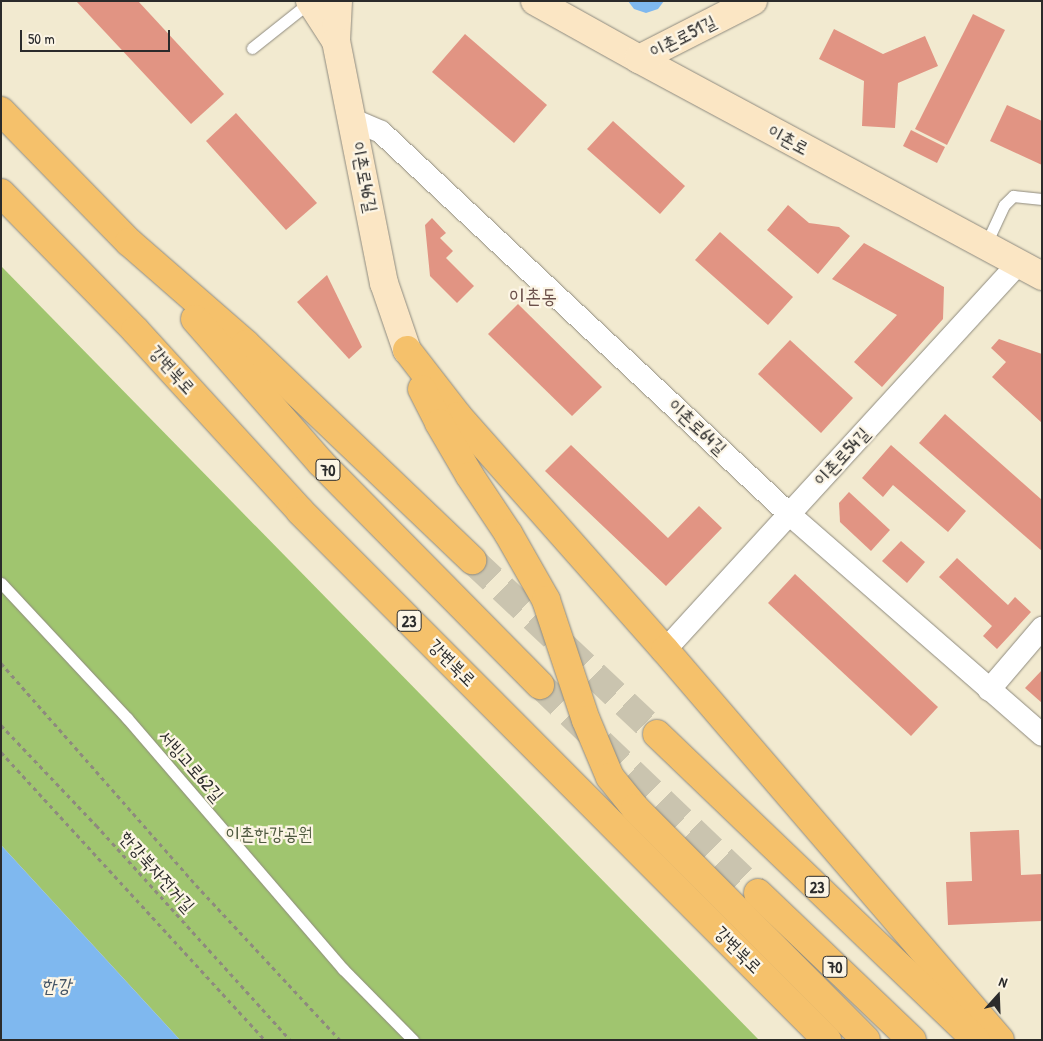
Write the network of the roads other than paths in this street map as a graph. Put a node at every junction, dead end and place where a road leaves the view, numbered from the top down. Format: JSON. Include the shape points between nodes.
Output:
{"nodes":[{"id":1,"x":311,"y":1,"type":"edge"},
{"id":2,"x":354,"y":1,"type":"edge"},
{"id":3,"x":535,"y":1,"type":"edge"},
{"id":4,"x":754,"y":1,"type":"edge"},
{"id":5,"x":337,"y":22,"type":"edge"},
{"id":6,"x":252,"y":48,"type":"dead end"},
{"id":7,"x":639,"y":60,"type":"junction"},
{"id":8,"x":1,"y":110,"type":"edge"},
{"id":9,"x":353,"y":120,"type":"junction"},
{"id":10,"x":1,"y":193,"type":"edge"},
{"id":11,"x":1042,"y":199,"type":"edge"},
{"id":12,"x":129,"y":242,"type":"junction"},
{"id":13,"x":985,"y":246,"type":"junction"},
{"id":14,"x":1030,"y":270,"type":"edge"},
{"id":15,"x":407,"y":350,"type":"junction"},
{"id":16,"x":789,"y":514,"type":"junction"},
{"id":17,"x":472,"y":560,"type":"tunnel mouth"},
{"id":18,"x":1,"y":583,"type":"edge"},
{"id":19,"x":1042,"y":628,"type":"edge"},
{"id":20,"x":666,"y":650,"type":"junction"},
{"id":21,"x":540,"y":685,"type":"tunnel mouth"},
{"id":22,"x":989,"y":690,"type":"junction"},
{"id":23,"x":657,"y":734,"type":"tunnel mouth"},
{"id":24,"x":1042,"y":735,"type":"edge"},
{"id":25,"x":758,"y":893,"type":"tunnel mouth"},
{"id":26,"x":413,"y":1040,"type":"edge"},
{"id":27,"x":827,"y":1040,"type":"edge"},
{"id":28,"x":866,"y":1040,"type":"edge"},
{"id":29,"x":912,"y":1040,"type":"edge"},
{"id":30,"x":976,"y":1040,"type":"edge"},
{"id":31,"x":1000,"y":1040,"type":"edge"}],
"edges":[{"from":1,"to":5,"type":"street","name":"이촌로46길"},
{"from":1,"to":6,"type":"lane"},
{"from":2,"to":5,"type":"street"},
{"from":3,"to":7,"type":"street","name":"이촌로"},
{"from":4,"to":7,"type":"street","name":"이촌로51길"},
{"from":5,"to":9,"type":"street","name":"이촌로46길"},
{"from":7,"to":13,"type":"street","name":"이촌로"},
{"from":8,"to":12,"type":"highway"},
{"from":9,"to":15,"type":"street","name":"이촌로46길","via":[[384,282]]},
{"from":9,"to":16,"type":"street","name":"이촌로64길","via":[[381,132],[434,179]]},
{"from":10,"to":27,"type":"highway","name":"강변북로","number":"23","via":[[135,330],[300,511]]},
{"from":11,"to":13,"type":"lane","via":[[1014,196],[1004,205]]},
{"from":12,"to":17,"type":"highway","via":[[246,344]]},
{"from":12,"to":21,"type":"highway","number":"70","via":[[321,463]]},
{"from":13,"to":14,"type":"street","name":"이촌로"},
{"from":14,"to":16,"type":"street","name":"이촌로54길"},
{"from":15,"to":20,"type":"highway","via":[[458,416]]},
{"from":15,"to":28,"type":"highway","via":[[439,423],[546,600],[586,720],[610,777],[635,808]]},
{"from":16,"to":20,"type":"street","name":"이촌로54길"},
{"from":16,"to":22,"type":"street","name":"이촌로64길"},
{"from":18,"to":26,"type":"lane","name":"서빙고로62길","via":[[127,718],[343,969]]},
{"from":19,"to":22,"type":"street"},
{"from":20,"to":31,"type":"highway"},
{"from":22,"to":24,"type":"street","name":"이촌로64길"},
{"from":23,"to":30,"type":"highway","number":"23"},
{"from":25,"to":29,"type":"highway","number":"70"}]}
